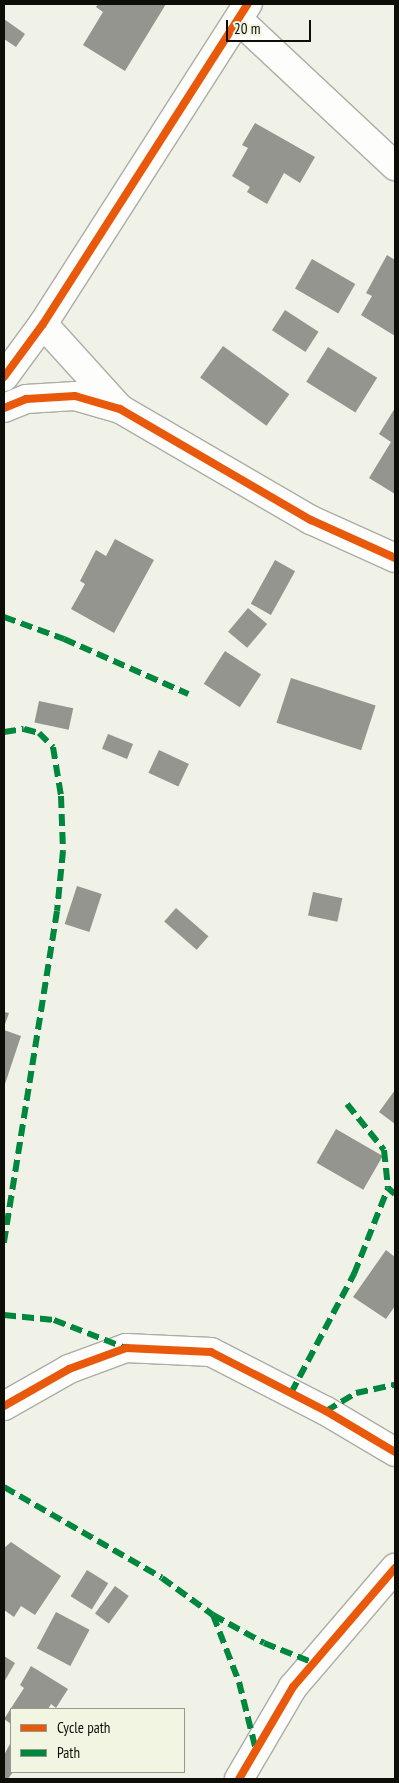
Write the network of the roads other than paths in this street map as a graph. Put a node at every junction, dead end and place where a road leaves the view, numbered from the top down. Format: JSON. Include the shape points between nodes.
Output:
{"nodes":[{"id":1,"x":244,"y":12,"type":"edge"},
{"id":2,"x":395,"y":166,"type":"edge"},
{"id":3,"x":43,"y":324,"type":"junction"},
{"id":4,"x":4,"y":377,"type":"edge"},
{"id":5,"x":4,"y":408,"type":"edge"},
{"id":6,"x":120,"y":409,"type":"junction"},
{"id":7,"x":395,"y":558,"type":"edge"},
{"id":8,"x":4,"y":1406,"type":"edge"},
{"id":9,"x":395,"y":1452,"type":"edge"},
{"id":10,"x":395,"y":1568,"type":"edge"},
{"id":11,"x":239,"y":1779,"type":"edge"}],
"edges":[{"from":1,"to":2,"type":"street"},
{"from":1,"to":3,"type":"street"},
{"from":3,"to":4,"type":"street"},
{"from":3,"to":6,"type":"street"},
{"from":5,"to":6,"type":"street","via":[[26,399],[75,396]]},
{"from":6,"to":7,"type":"street","via":[[311,520]]},
{"from":8,"to":9,"type":"street","via":[[68,1369],[126,1348],[211,1352],[326,1411]]},
{"from":10,"to":11,"type":"street","via":[[293,1688]]}]}
